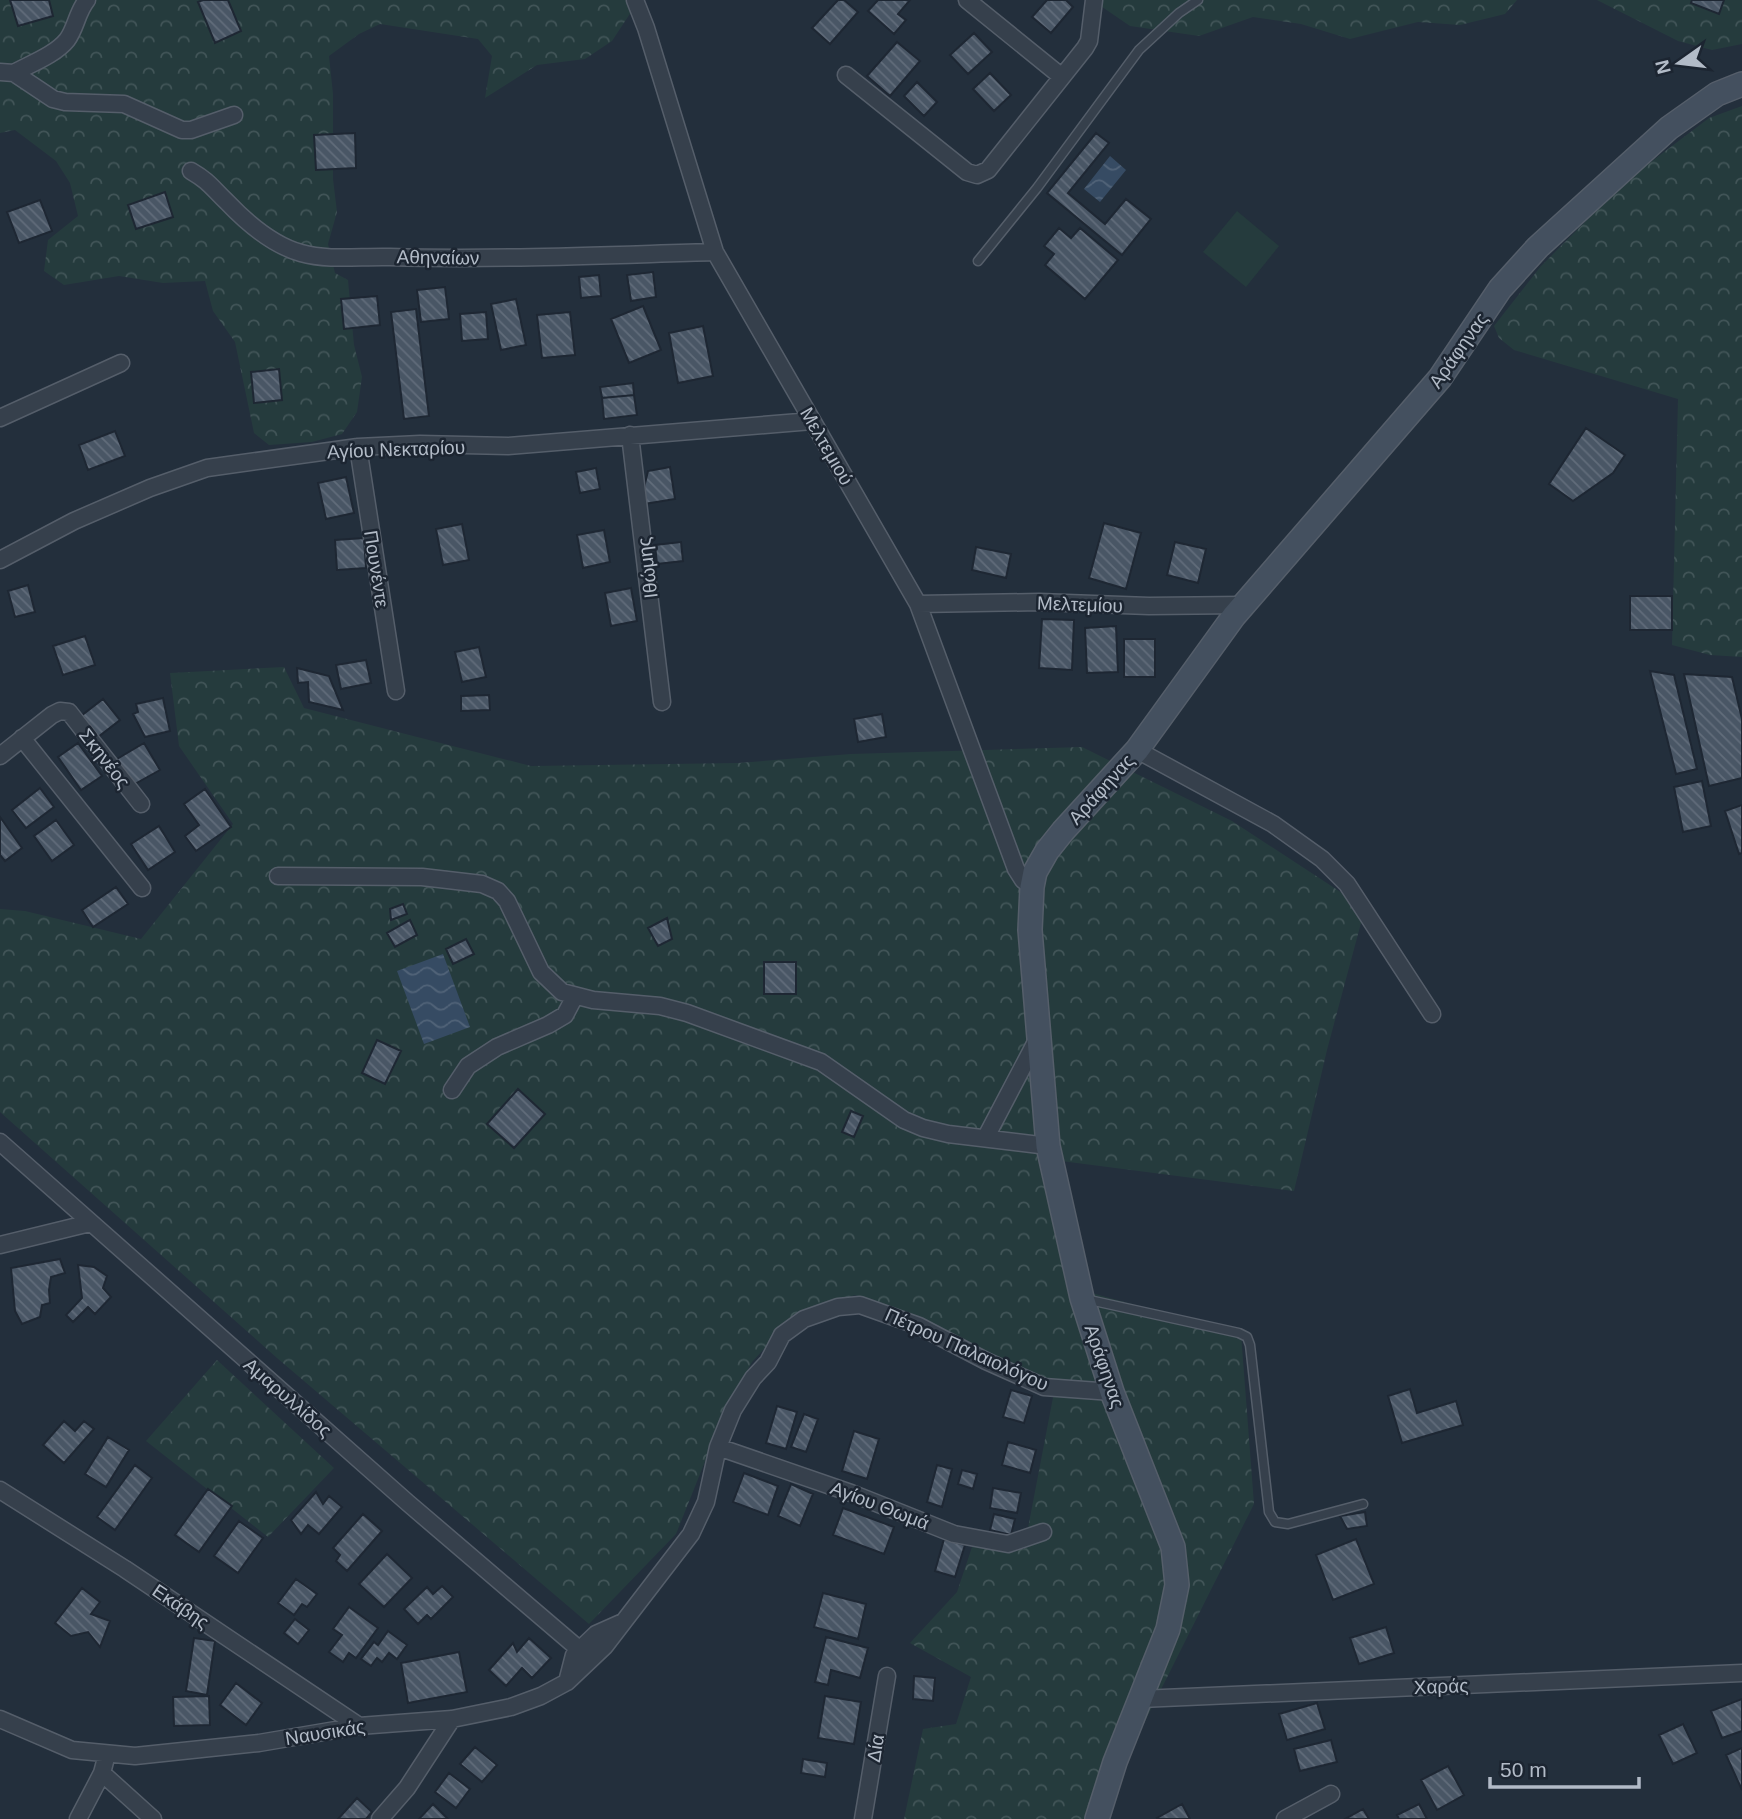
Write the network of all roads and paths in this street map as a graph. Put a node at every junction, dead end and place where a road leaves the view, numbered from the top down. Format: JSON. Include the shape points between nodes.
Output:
{"nodes":[{"id":1,"x":87,"y":0,"type":"edge"},
{"id":2,"x":635,"y":0,"type":"edge"},
{"id":3,"x":967,"y":0,"type":"edge"},
{"id":4,"x":1094,"y":0,"type":"edge"},
{"id":5,"x":1198,"y":0,"type":"edge"},
{"id":6,"x":7,"y":73,"type":"edge"},
{"id":7,"x":846,"y":75,"type":"dead end"},
{"id":8,"x":1062,"y":77,"type":"junction"},
{"id":9,"x":1742,"y":84,"type":"edge"},
{"id":10,"x":234,"y":115,"type":"dead end"},
{"id":11,"x":191,"y":171,"type":"dead end"},
{"id":12,"x":715,"y":252,"type":"junction"},
{"id":13,"x":978,"y":261,"type":"dead end"},
{"id":14,"x":121,"y":363,"type":"dead end"},
{"id":15,"x":0,"y":418,"type":"edge"},
{"id":16,"x":813,"y":421,"type":"junction"},
{"id":17,"x":630,"y":435,"type":"junction"},
{"id":18,"x":358,"y":447,"type":"junction"},
{"id":19,"x":0,"y":560,"type":"edge"},
{"id":20,"x":918,"y":604,"type":"junction"},
{"id":21,"x":1243,"y":605,"type":"junction"},
{"id":22,"x":396,"y":691,"type":"dead end"},
{"id":23,"x":663,"y":702,"type":"dead end"},
{"id":24,"x":22,"y":738,"type":"junction"},
{"id":25,"x":1137,"y":750,"type":"junction"},
{"id":26,"x":0,"y":756,"type":"edge"},
{"id":27,"x":141,"y":804,"type":"dead end"},
{"id":28,"x":278,"y":876,"type":"dead end"},
{"id":29,"x":1032,"y":887,"type":"junction"},
{"id":30,"x":142,"y":888,"type":"dead end"},
{"id":31,"x":575,"y":996,"type":"junction"},
{"id":32,"x":1432,"y":1014,"type":"dead end"},
{"id":33,"x":1038,"y":1038,"type":"junction"},
{"id":34,"x":452,"y":1090,"type":"dead end"},
{"id":35,"x":986,"y":1137,"type":"junction"},
{"id":36,"x":0,"y":1142,"type":"edge"},
{"id":37,"x":1048,"y":1146,"type":"junction"},
{"id":38,"x":90,"y":1223,"type":"junction"},
{"id":39,"x":0,"y":1245,"type":"edge"},
{"id":40,"x":1082,"y":1298,"type":"junction"},
{"id":41,"x":1112,"y":1392,"type":"junction"},
{"id":42,"x":718,"y":1447,"type":"junction"},
{"id":43,"x":0,"y":1490,"type":"edge"},
{"id":44,"x":1363,"y":1504,"type":"dead end"},
{"id":45,"x":1043,"y":1532,"type":"dead end"},
{"id":46,"x":625,"y":1621,"type":"junction"},
{"id":47,"x":580,"y":1650,"type":"junction"},
{"id":48,"x":1742,"y":1673,"type":"edge"},
{"id":49,"x":887,"y":1676,"type":"dead end"},
{"id":50,"x":567,"y":1682,"type":"junction"},
{"id":51,"x":1140,"y":1699,"type":"junction"},
{"id":52,"x":0,"y":1719,"type":"edge"},
{"id":53,"x":452,"y":1719,"type":"junction"},
{"id":54,"x":359,"y":1726,"type":"junction"},
{"id":55,"x":107,"y":1754,"type":"junction"},
{"id":56,"x":102,"y":1773,"type":"junction"},
{"id":57,"x":1331,"y":1794,"type":"dead end"},
{"id":58,"x":78,"y":1819,"type":"edge"},
{"id":59,"x":153,"y":1819,"type":"edge"},
{"id":60,"x":380,"y":1819,"type":"edge"},
{"id":61,"x":863,"y":1819,"type":"edge"},
{"id":62,"x":1097,"y":1819,"type":"edge"},
{"id":63,"x":1286,"y":1819,"type":"edge"}],
"edges":[{"from":1,"to":6,"type":"street","via":[[68,39]]},
{"from":2,"to":12,"type":"street","name":"Μελτεμιού"},
{"from":3,"to":8,"type":"street"},
{"from":4,"to":8,"type":"street","via":[[1088,43]]},
{"from":5,"to":13,"type":"lane","via":[[1139,50]]},
{"from":6,"to":10,"type":"street","via":[[52,99],[124,104],[182,130]]},
{"from":7,"to":8,"type":"street","via":[[967,172],[977,175],[988,170]]},
{"from":9,"to":21,"type":"main road","name":"Αράφηνας","via":[[1717,94],[1669,128],[1538,247],[1500,289],[1440,378]]},
{"from":11,"to":12,"type":"street","name":"Αθηναίων","via":[[270,239],[300,253],[328,258]]},
{"from":12,"to":16,"type":"street","name":"Μελτεμιού"},
{"from":14,"to":15,"type":"street"},
{"from":16,"to":17,"type":"street","name":"Αγίου Νεκταρίου"},
{"from":16,"to":20,"type":"street","name":"Μελτεμιού"},
{"from":17,"to":18,"type":"street","name":"Αγίου Νεκταρίου","via":[[508,446]]},
{"from":17,"to":23,"type":"street","name":"Ιθώμης"},
{"from":18,"to":19,"type":"street","name":"Αγίου Νεκταρίου","via":[[207,468],[74,521]]},
{"from":18,"to":22,"type":"street","name":"Πουνέντε"},
{"from":20,"to":21,"type":"street","name":"Μελτεμίου"},
{"from":20,"to":29,"type":"street","name":"Μελτεμιού","via":[[1016,869]]},
{"from":21,"to":25,"type":"main road","name":"Αράφηνας"},
{"from":24,"to":26,"type":"street","name":"Σκηνέος"},
{"from":24,"to":27,"type":"street","name":"Σκηνέος","via":[[52,715],[69,712]]},
{"from":24,"to":30,"type":"street"},
{"from":25,"to":29,"type":"main road","name":"Αράφηνας","via":[[1046,851]]},
{"from":25,"to":32,"type":"street","via":[[1273,824],[1322,859],[1347,884]]},
{"from":28,"to":31,"type":"street","via":[[422,877],[482,884],[507,901],[548,981]]},
{"from":29,"to":33,"type":"main road","name":"Αράφηνας","via":[[1030,930]]},
{"from":31,"to":34,"type":"street","via":[[565,1015],[468,1066]]},
{"from":31,"to":35,"type":"street","via":[[687,1013],[821,1062],[904,1120],[923,1128]]},
{"from":33,"to":35,"type":"street"},
{"from":33,"to":37,"type":"main road","name":"Αράφηνας"},
{"from":35,"to":37,"type":"street"},
{"from":36,"to":38,"type":"street","name":"Αμαρυλλίδος"},
{"from":37,"to":40,"type":"main road","name":"Αράφηνας"},
{"from":38,"to":39,"type":"street"},
{"from":38,"to":47,"type":"street","name":"Αμαρυλλίδος"},
{"from":40,"to":41,"type":"main road","name":"Αράφηνας"},
{"from":40,"to":44,"type":"lane","via":[[1247,1337],[1269,1512],[1275,1522],[1288,1524]]},
{"from":41,"to":42,"type":"street","name":"Πέτρου Παλαιολόγου","via":[[1044,1387],[919,1325],[860,1305],[838,1307],[804,1319],[782,1335],[733,1410]]},
{"from":41,"to":51,"type":"main road","name":"Αράφηνας","via":[[1171,1537],[1176,1560],[1174,1608]]},
{"from":42,"to":45,"type":"street","name":"Αγίου Θωμά","via":[[954,1534],[1008,1544]]},
{"from":42,"to":46,"type":"street","name":"Πέτρου Παλαιολόγου","via":[[700,1518]]},
{"from":43,"to":54,"type":"street","name":"Εκάβης"},
{"from":46,"to":47,"type":"street","via":[[596,1634]]},
{"from":46,"to":50,"type":"street","name":"Ναυσικάς"},
{"from":47,"to":50,"type":"street","via":[[572,1658]]},
{"from":48,"to":51,"type":"street","name":"Χαράς"},
{"from":49,"to":61,"type":"street","name":"Δία"},
{"from":50,"to":53,"type":"street","name":"Ναυσικάς","via":[[526,1702]]},
{"from":51,"to":62,"type":"main road","name":"Αράφηνας"},
{"from":52,"to":55,"type":"street","name":"Ναυσικάς","via":[[72,1749]]},
{"from":53,"to":54,"type":"street","name":"Ναυσικάς"},
{"from":53,"to":60,"type":"street","via":[[407,1788]]},
{"from":54,"to":55,"type":"street","name":"Ναυσικάς","via":[[259,1743],[135,1756]]},
{"from":55,"to":56,"type":"street"},
{"from":56,"to":58,"type":"street"},
{"from":56,"to":59,"type":"street"},
{"from":57,"to":63,"type":"street"}]}
